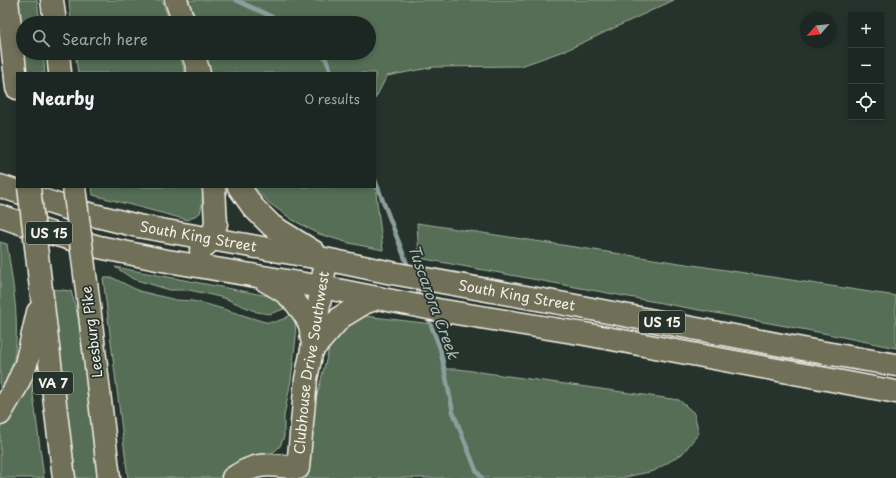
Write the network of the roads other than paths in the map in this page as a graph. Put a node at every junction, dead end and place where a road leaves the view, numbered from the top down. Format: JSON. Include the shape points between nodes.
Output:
{"nodes":[{"id":1,"x":7,"y":0,"type":"edge"},
{"id":2,"x":52,"y":0,"type":"edge"},
{"id":3,"x":176,"y":0,"type":"edge"},
{"id":4,"x":53,"y":16,"type":"edge"},
{"id":5,"x":182,"y":16,"type":"edge"},
{"id":6,"x":59,"y":60,"type":"edge"},
{"id":7,"x":196,"y":60,"type":"edge"},
{"id":8,"x":60,"y":72,"type":"edge"},
{"id":9,"x":199,"y":72,"type":"edge"},
{"id":10,"x":16,"y":79,"type":"edge"},
{"id":11,"x":0,"y":186,"type":"edge"},
{"id":12,"x":29,"y":188,"type":"edge"},
{"id":13,"x":74,"y":188,"type":"edge"},
{"id":14,"x":214,"y":188,"type":"edge"},
{"id":15,"x":240,"y":188,"type":"edge"},
{"id":16,"x":0,"y":216,"type":"edge"},
{"id":17,"x":211,"y":239,"type":"junction"},
{"id":18,"x":325,"y":259,"type":"junction"},
{"id":19,"x":162,"y":260,"type":"junction"},
{"id":20,"x":257,"y":276,"type":"junction"},
{"id":21,"x":322,"y":287,"type":"junction"},
{"id":22,"x":41,"y":289,"type":"junction"},
{"id":23,"x":378,"y":298,"type":"junction"},
{"id":24,"x":312,"y":350,"type":"junction"},
{"id":25,"x":896,"y":365,"type":"edge"},
{"id":26,"x":896,"y":392,"type":"edge"},
{"id":27,"x":0,"y":414,"type":"edge"},
{"id":28,"x":64,"y":478,"type":"edge"},
{"id":29,"x":109,"y":478,"type":"edge"},
{"id":30,"x":233,"y":478,"type":"edge"}],
"edges":[{"from":1,"to":10,"type":"highway"},
{"from":2,"to":4,"type":"highway"},
{"from":3,"to":5,"type":"highway"},
{"from":6,"to":8,"type":"highway"},
{"from":7,"to":9,"type":"highway"},
{"from":11,"to":17,"type":"highway","name":"South King Street","via":[[74,210],[138,226]]},
{"from":12,"to":22,"type":"highway","number":"US 15","bridge":true},
{"from":13,"to":29,"type":"highway","name":"Leesburg Pike","bridge":true},
{"from":14,"to":17,"type":"highway","via":[[216,224]]},
{"from":15,"to":18,"type":"highway","via":[[253,207],[272,226]]},
{"from":16,"to":19,"type":"highway","name":"South King Street","number":"US 15","via":[[99,247]]},
{"from":17,"to":18,"type":"highway","name":"South King Street"},
{"from":17,"to":19,"type":"highway","via":[[202,249],[184,259]]},
{"from":18,"to":21,"type":"highway","name":"Clubhouse Drive Southwest"},
{"from":18,"to":25,"type":"highway","name":"South King Street","number":"US 15"},
{"from":19,"to":20,"type":"highway","name":"South King Street","number":"US 15"},
{"from":20,"to":21,"type":"highway","name":"South King Street","number":"US 15"},
{"from":20,"to":24,"type":"highway","via":[[287,294],[305,316],[311,328]]},
{"from":21,"to":23,"type":"highway","name":"South King Street","number":"US 15"},
{"from":21,"to":24,"type":"highway","name":"Clubhouse Drive Southwest"},
{"from":22,"to":27,"type":"highway","number":"US 15","via":[[26,364]]},
{"from":22,"to":28,"type":"highway","number":"VA 7"},
{"from":23,"to":24,"type":"highway","via":[[341,317]]},
{"from":23,"to":26,"type":"highway","name":"South King Street","number":"US 15"},
{"from":24,"to":30,"type":"highway","name":"Clubhouse Drive Southwest","via":[[306,379],[298,468],[260,465]]}]}
